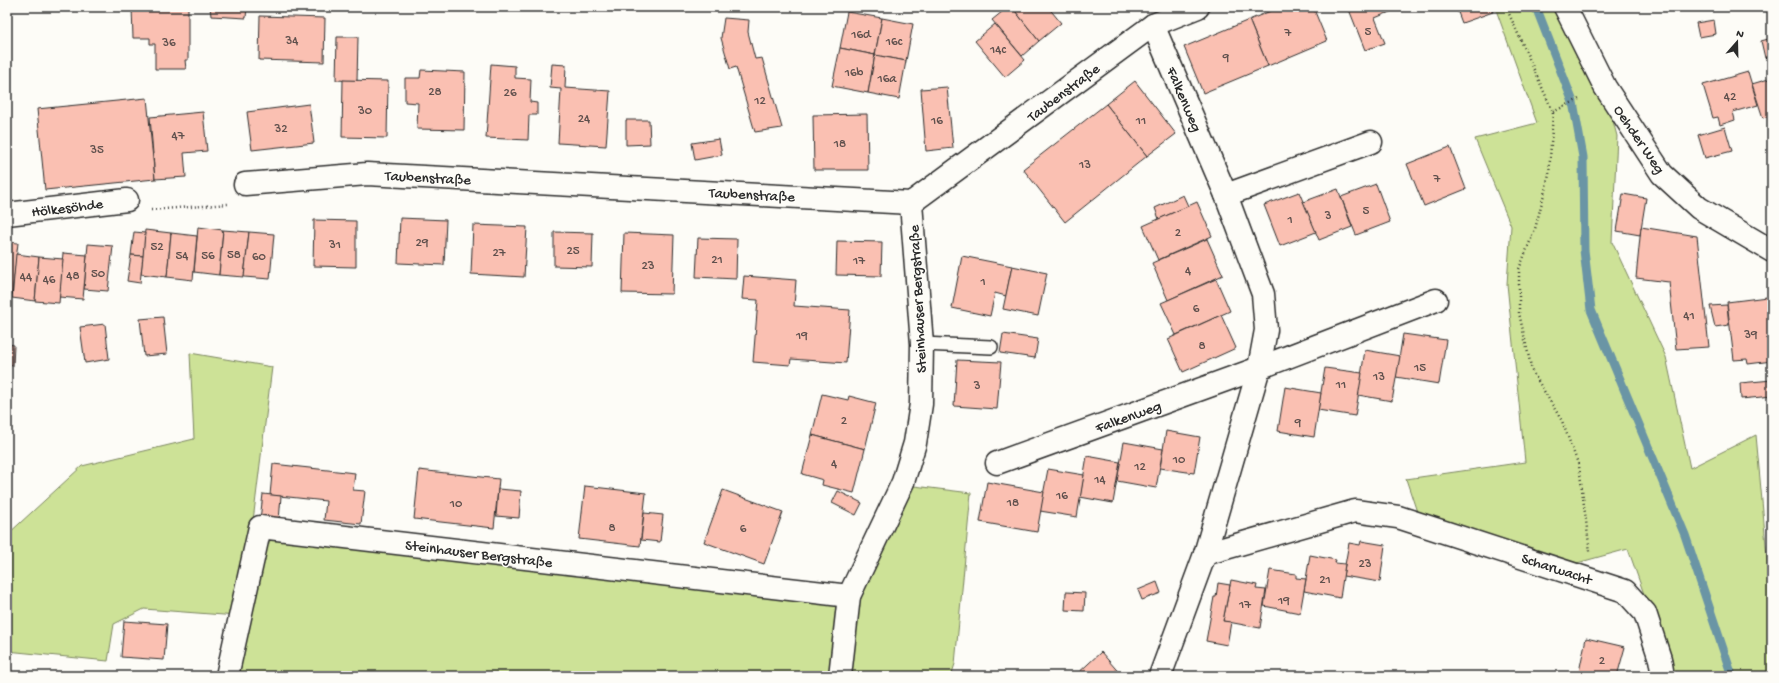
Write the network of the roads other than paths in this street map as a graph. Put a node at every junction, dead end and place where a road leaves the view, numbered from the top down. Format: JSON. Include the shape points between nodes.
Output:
{"nodes":[{"id":1,"x":1198,"y":7,"type":"edge"},
{"id":2,"x":1565,"y":7,"type":"edge"},
{"id":3,"x":1162,"y":17,"type":"edge"},
{"id":4,"x":1371,"y":142,"type":"dead end"},
{"id":5,"x":245,"y":184,"type":"road end"},
{"id":6,"x":1226,"y":195,"type":"junction"},
{"id":7,"x":127,"y":200,"type":"road end"},
{"id":8,"x":911,"y":203,"type":"junction"},
{"id":9,"x":7,"y":214,"type":"edge"},
{"id":10,"x":1772,"y":251,"type":"edge"},
{"id":11,"x":1436,"y":300,"type":"dead end"},
{"id":12,"x":922,"y":344,"type":"junction"},
{"id":13,"x":991,"y":347,"type":"dead end"},
{"id":14,"x":1258,"y":368,"type":"junction"},
{"id":15,"x":997,"y":463,"type":"dead end"},
{"id":16,"x":1205,"y":554,"type":"junction"},
{"id":17,"x":849,"y":596,"type":"junction"},
{"id":18,"x":227,"y":676,"type":"edge"},
{"id":19,"x":840,"y":676,"type":"edge"},
{"id":20,"x":1160,"y":676,"type":"edge"},
{"id":21,"x":1663,"y":676,"type":"edge"}],
"edges":[{"from":1,"to":3,"type":"street","name":"Taubenstraße"},
{"from":2,"to":10,"type":"street","name":"Oehder Weg","via":[[1605,87],[1662,174],[1699,208]]},
{"from":3,"to":6,"type":"street","name":"Falkenweg"},
{"from":3,"to":8,"type":"street","name":"Taubenstraße"},
{"from":4,"to":6,"type":"street"},
{"from":5,"to":8,"type":"street","name":"Taubenstraße","via":[[367,174]]},
{"from":6,"to":14,"type":"street","name":"Falkenweg","via":[[1263,294],[1266,330]]},
{"from":7,"to":9,"type":"street","name":"Hölkesöhde"},
{"from":8,"to":12,"type":"street","name":"Steinhauser Bergstraße"},
{"from":11,"to":14,"type":"street","name":"Falkenweg"},
{"from":12,"to":13,"type":"lane"},
{"from":12,"to":17,"type":"street","name":"Steinhauser Bergstraße","via":[[921,404],[915,443],[902,482]]},
{"from":14,"to":15,"type":"street","name":"Falkenweg"},
{"from":14,"to":16,"type":"street","name":"Falkenweg"},
{"from":16,"to":20,"type":"street","name":"Falkenweg"},
{"from":16,"to":21,"type":"street","name":"Scharwacht","via":[[1355,511],[1398,517],[1625,591],[1645,613]]},
{"from":17,"to":18,"type":"street","name":"Steinhauser Bergstraße","via":[[260,527]]},
{"from":17,"to":19,"type":"street","name":"Steinhauser Bergstraße"}]}
